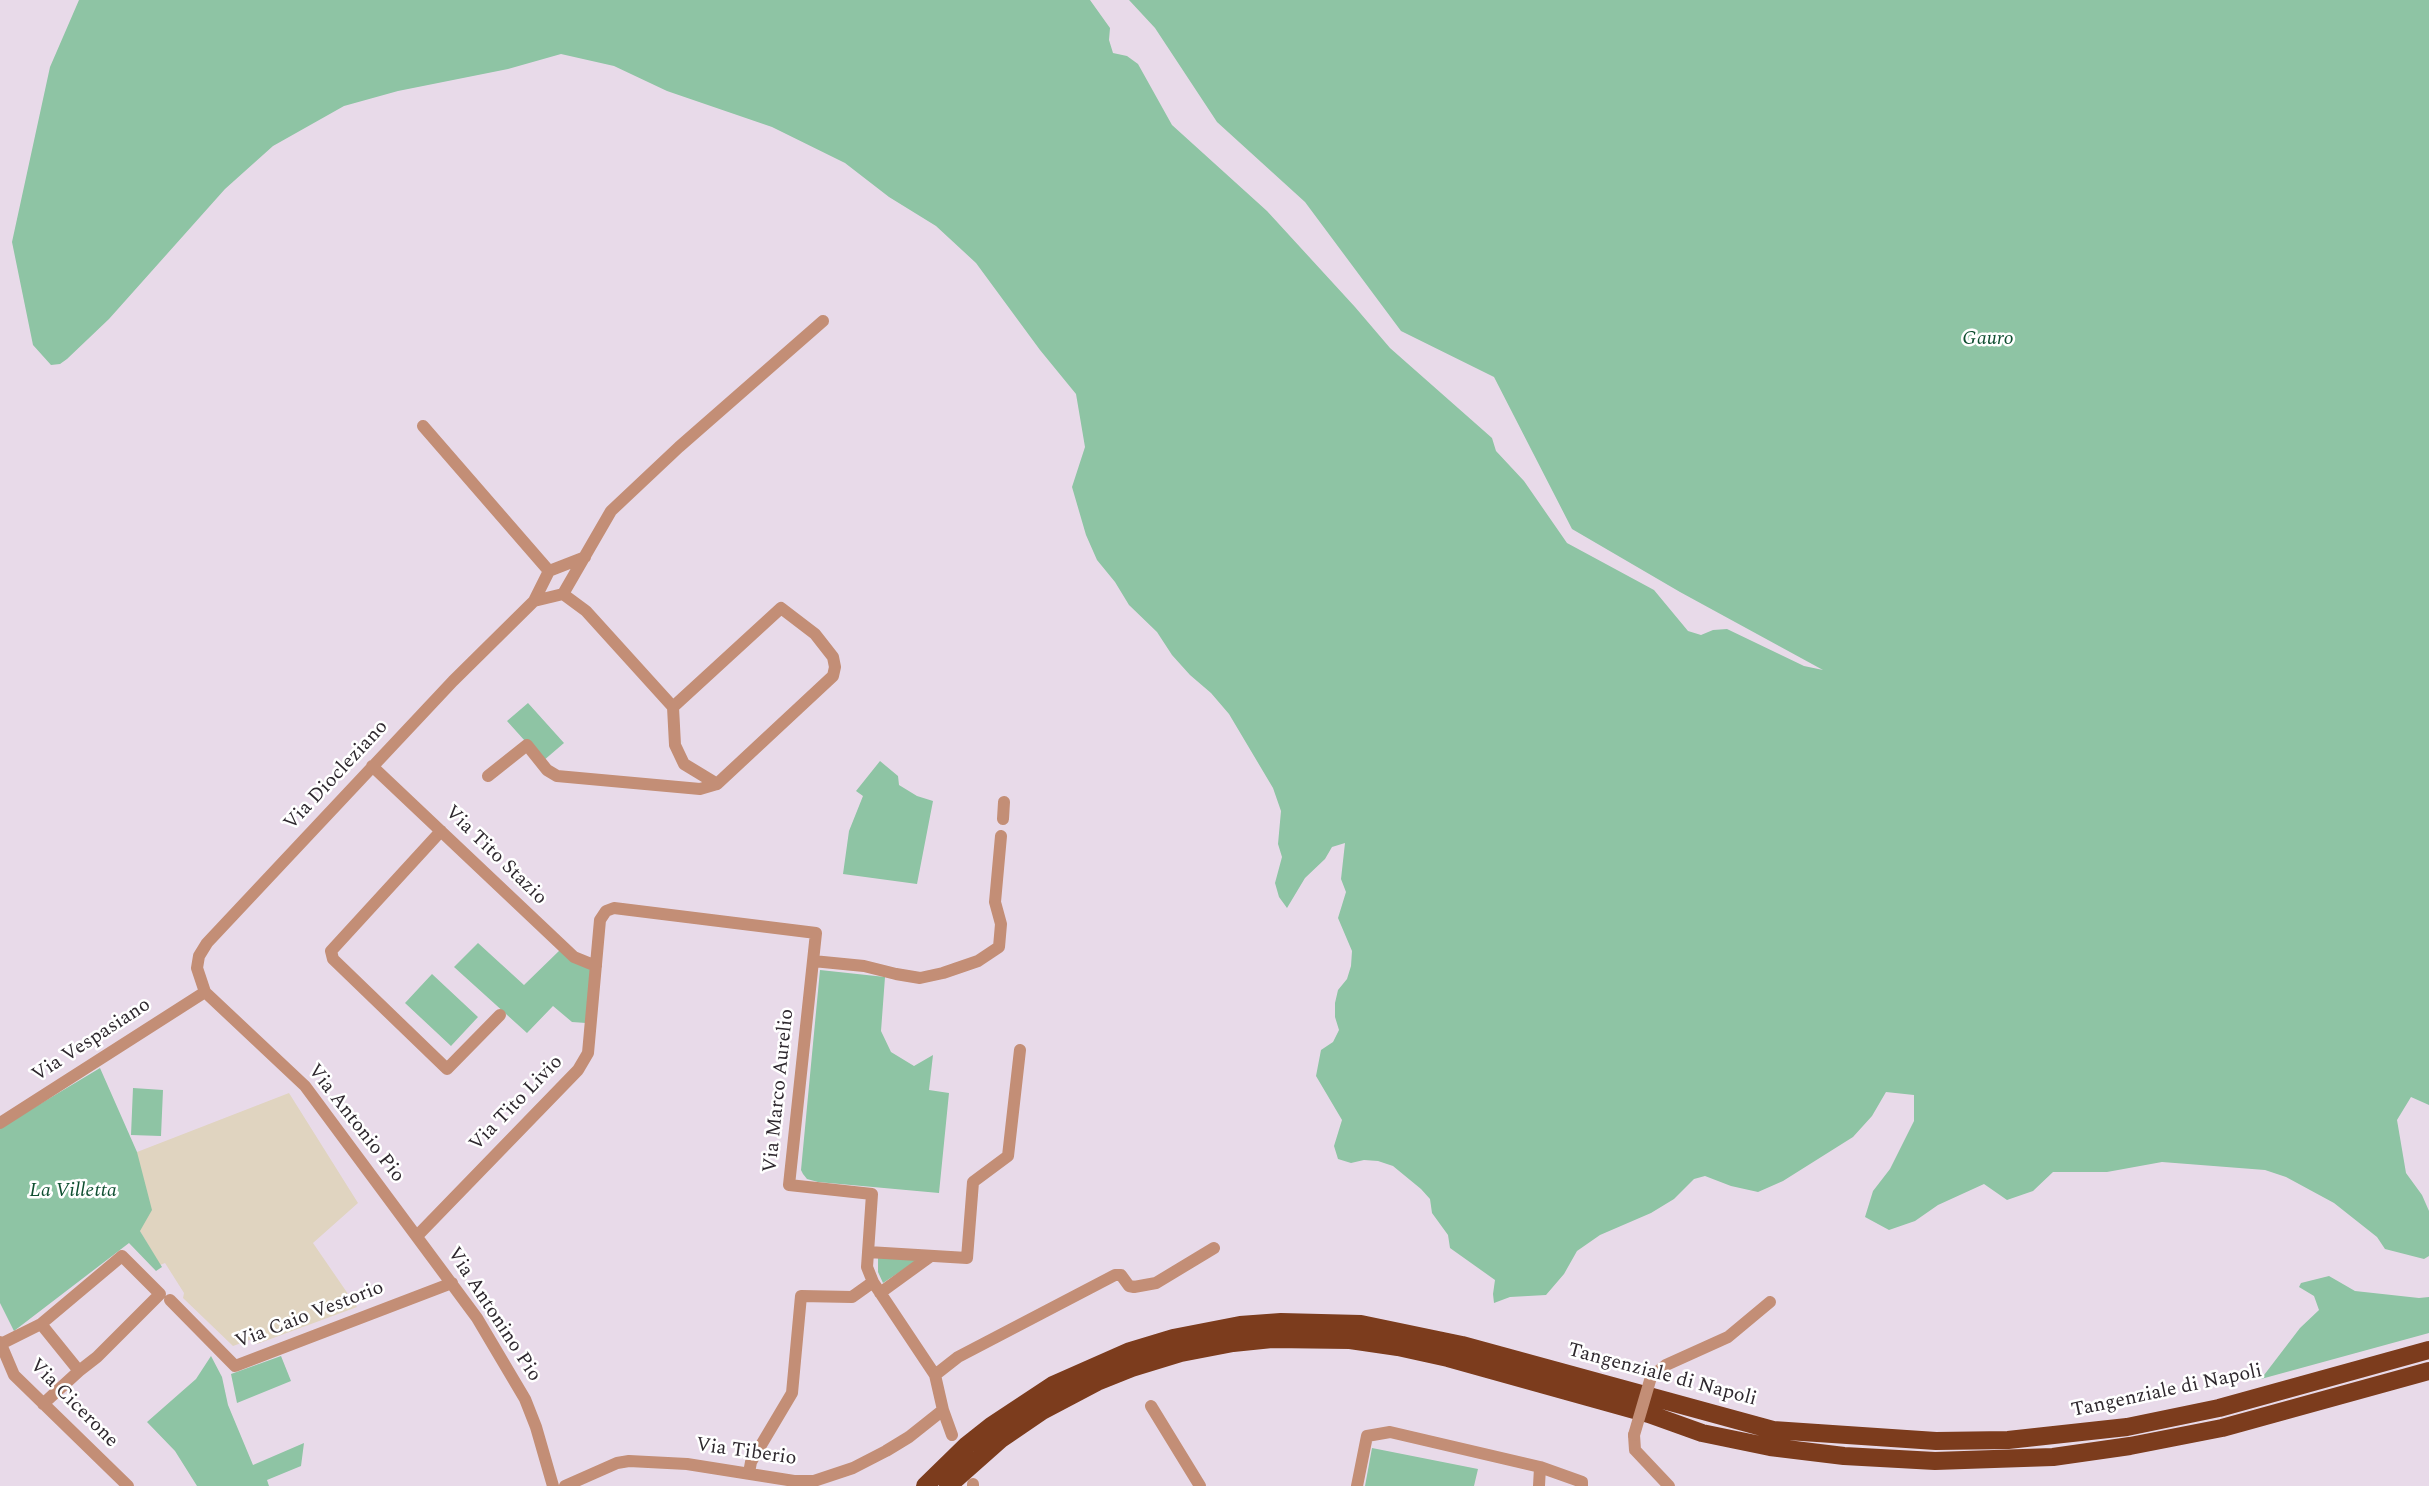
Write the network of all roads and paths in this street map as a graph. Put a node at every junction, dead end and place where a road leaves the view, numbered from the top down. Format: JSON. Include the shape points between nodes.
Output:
{"nodes":[{"id":1,"x":823,"y":321,"type":"dead end"},
{"id":2,"x":423,"y":426,"type":"dead end"},
{"id":3,"x":585,"y":557,"type":"junction"},
{"id":4,"x":549,"y":571,"type":"junction"},
{"id":5,"x":563,"y":594,"type":"junction"},
{"id":6,"x":534,"y":601,"type":"junction"},
{"id":7,"x":673,"y":707,"type":"junction"},
{"id":8,"x":372,"y":766,"type":"junction"},
{"id":9,"x":488,"y":776,"type":"dead end"},
{"id":10,"x":717,"y":784,"type":"junction"},
{"id":11,"x":1004,"y":802,"type":"dead end"},
{"id":12,"x":1003,"y":819,"type":"dead end"},
{"id":13,"x":441,"y":831,"type":"junction"},
{"id":14,"x":1001,"y":837,"type":"dead end"},
{"id":15,"x":816,"y":933,"type":"joint"},
{"id":16,"x":813,"y":961,"type":"junction"},
{"id":17,"x":596,"y":966,"type":"junction"},
{"id":18,"x":205,"y":992,"type":"junction"},
{"id":19,"x":500,"y":1015,"type":"dead end"},
{"id":20,"x":1020,"y":1050,"type":"dead end"},
{"id":21,"x":0,"y":1123,"type":"edge"},
{"id":22,"x":417,"y":1236,"type":"junction"},
{"id":23,"x":1214,"y":1248,"type":"dead end"},
{"id":24,"x":868,"y":1252,"type":"junction"},
{"id":25,"x":931,"y":1256,"type":"junction"},
{"id":26,"x":452,"y":1283,"type":"junction"},
{"id":27,"x":877,"y":1288,"type":"junction"},
{"id":28,"x":170,"y":1300,"type":"dead end"},
{"id":29,"x":1770,"y":1302,"type":"dead end"},
{"id":30,"x":41,"y":1324,"type":"junction"},
{"id":31,"x":0,"y":1343,"type":"edge"},
{"id":32,"x":2429,"y":1350,"type":"edge"},
{"id":33,"x":79,"y":1371,"type":"junction"},
{"id":34,"x":2429,"y":1371,"type":"edge"},
{"id":35,"x":935,"y":1375,"type":"junction"},
{"id":36,"x":43,"y":1404,"type":"junction"},
{"id":37,"x":1151,"y":1406,"type":"dead end"},
{"id":38,"x":943,"y":1410,"type":"junction"},
{"id":39,"x":952,"y":1435,"type":"dead end"},
{"id":40,"x":1540,"y":1467,"type":"junction"},
{"id":41,"x":749,"y":1473,"type":"junction"},
{"id":42,"x":794,"y":1484,"type":"edge"},
{"id":43,"x":128,"y":1486,"type":"edge"},
{"id":44,"x":553,"y":1486,"type":"edge"},
{"id":45,"x":565,"y":1486,"type":"edge"},
{"id":46,"x":925,"y":1486,"type":"edge"},
{"id":47,"x":948,"y":1486,"type":"edge"},
{"id":48,"x":1200,"y":1486,"type":"edge"},
{"id":49,"x":1358,"y":1486,"type":"edge"},
{"id":50,"x":1539,"y":1486,"type":"edge"},
{"id":51,"x":1582,"y":1486,"type":"edge"},
{"id":52,"x":1669,"y":1486,"type":"edge"}],
"edges":[{"from":1,"to":3,"type":"street","via":[[611,511]]},
{"from":2,"to":4,"type":"street"},
{"from":3,"to":4,"type":"street"},
{"from":3,"to":5,"type":"street"},
{"from":4,"to":6,"type":"street","name":"Via Diocleziano"},
{"from":5,"to":6,"type":"street"},
{"from":5,"to":7,"type":"street","via":[[586,611]]},
{"from":6,"to":8,"type":"street","name":"Via Diocleziano"},
{"from":7,"to":10,"type":"street","via":[[675,745],[684,764]]},
{"from":7,"to":10,"type":"street","via":[[781,608],[815,634],[833,657],[832,676]]},
{"from":8,"to":13,"type":"street","name":"Via Tito Stazio"},
{"from":8,"to":18,"type":"street","name":"Via Diocleziano","via":[[207,944],[197,968]]},
{"from":9,"to":10,"type":"street","via":[[527,746],[557,776],[700,789]]},
{"from":11,"to":12,"type":"street"},
{"from":13,"to":17,"type":"street","name":"Via Tito Stazio","via":[[574,957]]},
{"from":13,"to":19,"type":"street","via":[[331,951],[333,959],[447,1069]]},
{"from":14,"to":16,"type":"street","via":[[995,902],[1001,924],[999,947],[978,961],[920,978],[864,966]]},
{"from":15,"to":16,"type":"street","name":"Via Marco Aurelio"},
{"from":15,"to":17,"type":"street","name":"Via Tito Livio","via":[[614,908],[600,920]]},
{"from":16,"to":24,"type":"street","name":"Via Marco Aurelio","via":[[789,1185],[872,1194]]},
{"from":17,"to":22,"type":"street","name":"Via Tito Livio","via":[[588,1053],[578,1070]]},
{"from":18,"to":21,"type":"street","name":"Via Vespasiano"},
{"from":18,"to":22,"type":"street","name":"Via Antonio Pio","via":[[305,1086]]},
{"from":20,"to":25,"type":"street","via":[[1008,1156],[973,1182],[967,1258]]},
{"from":22,"to":26,"type":"street","name":"Via Antonino Pio"},
{"from":23,"to":35,"type":"street","via":[[1156,1283],[1134,1287],[1121,1275],[1115,1275],[958,1357]]},
{"from":24,"to":25,"type":"street"},
{"from":24,"to":27,"type":"street","name":"Via Marco Aurelio","via":[[867,1267]]},
{"from":25,"to":27,"type":"street"},
{"from":26,"to":28,"type":"street","name":"Via Caio Vestorio","via":[[235,1366]]},
{"from":26,"to":44,"type":"street","name":"Via Antonino Pio","via":[[525,1399]]},
{"from":27,"to":35,"type":"street","name":"Via Marco Aurelio"},
{"from":27,"to":41,"type":"street","via":[[852,1297],[801,1296],[792,1393],[750,1462]]},
{"from":29,"to":52,"type":"street","bridge":true,"via":[[1728,1337],[1666,1365],[1651,1377],[1634,1435],[1635,1450]]},
{"from":30,"to":31,"type":"street"},
{"from":30,"to":33,"type":"street"},
{"from":30,"to":33,"type":"street","via":[[122,1256],[160,1294]]},
{"from":31,"to":36,"type":"street","name":"Via Cicerone","via":[[14,1375]]},
{"from":32,"to":46,"type":"highway","name":"Tangenziale di Napoli","via":[[2219,1408],[2127,1427],[2008,1440],[1936,1441],[1773,1430],[1462,1345],[1372,1326],[1323,1321],[1240,1325],[1200,1331],[1130,1351],[1053,1385],[991,1425]]},
{"from":33,"to":36,"type":"street"},
{"from":34,"to":47,"type":"highway","name":"Tangenziale di Napoli","via":[[2222,1428],[2130,1446],[2053,1457],[1935,1461],[1770,1447],[1702,1434],[1649,1414],[1398,1347],[1350,1340],[1272,1339],[1181,1353],[1097,1382],[1042,1411],[1001,1439]]},
{"from":35,"to":38,"type":"street","name":"Via Marco Aurelio"},
{"from":36,"to":43,"type":"street","name":"Via Cicerone"},
{"from":37,"to":48,"type":"street"},
{"from":38,"to":39,"type":"street","name":"Via Marco Aurelio"},
{"from":38,"to":42,"type":"street","name":"Via Tiberio","via":[[909,1437],[853,1468]]},
{"from":40,"to":49,"type":"street","via":[[1390,1432],[1367,1436]]},
{"from":40,"to":50,"type":"street"},
{"from":40,"to":51,"type":"street","via":[[1582,1482]]},
{"from":41,"to":42,"type":"street","name":"Via Tiberio"},
{"from":41,"to":45,"type":"street","name":"Via Tiberio","via":[[629,1461]]}]}
